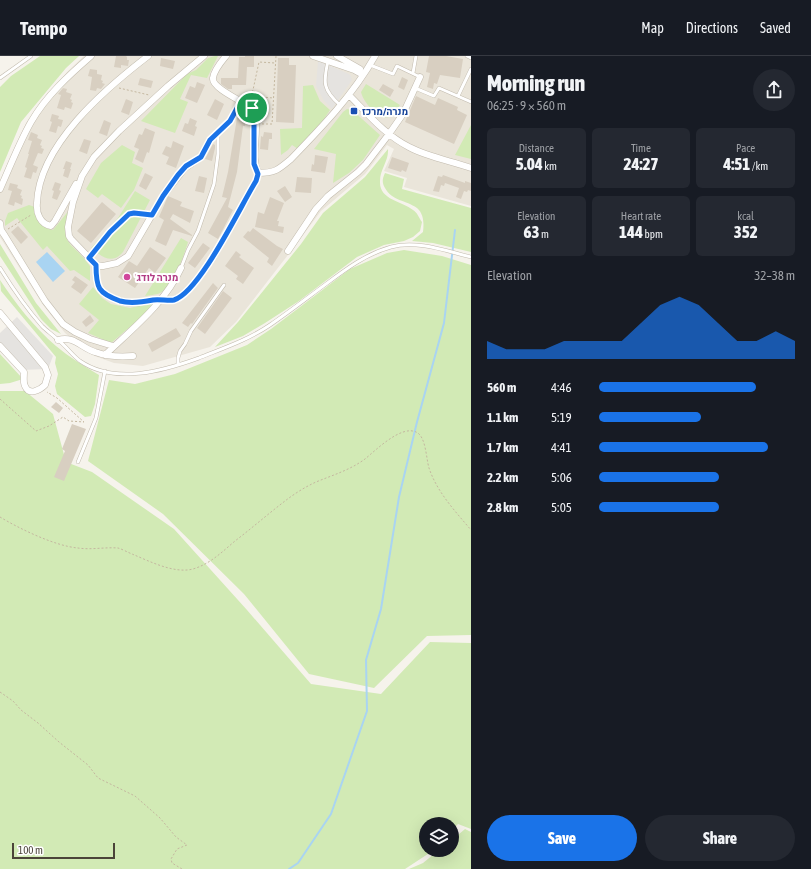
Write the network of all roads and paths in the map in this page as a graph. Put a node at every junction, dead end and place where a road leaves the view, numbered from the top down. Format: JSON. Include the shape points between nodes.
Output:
{"nodes":[{"id":1,"x":31,"y":56,"type":"edge"},
{"id":2,"x":91,"y":56,"type":"edge"},
{"id":3,"x":148,"y":56,"type":"edge"},
{"id":4,"x":204,"y":56,"type":"edge"},
{"id":5,"x":226,"y":56,"type":"edge"},
{"id":6,"x":276,"y":56,"type":"edge"},
{"id":7,"x":312,"y":56,"type":"edge"},
{"id":8,"x":337,"y":56,"type":"edge"},
{"id":9,"x":375,"y":56,"type":"edge"},
{"id":10,"x":416,"y":56,"type":"edge"},
{"id":11,"x":467,"y":56,"type":"edge"},
{"id":12,"x":471,"y":58,"type":"edge"},
{"id":13,"x":328,"y":61,"type":"junction"},
{"id":14,"x":276,"y":63,"type":"junction"},
{"id":15,"x":370,"y":65,"type":"junction"},
{"id":16,"x":471,"y":69,"type":"edge"},
{"id":17,"x":413,"y":73,"type":"junction"},
{"id":18,"x":364,"y":74,"type":"junction"},
{"id":19,"x":420,"y":77,"type":"joint"},
{"id":20,"x":0,"y":78,"type":"edge"},
{"id":21,"x":112,"y":86,"type":"junction"},
{"id":22,"x":415,"y":88,"type":"junction"},
{"id":23,"x":349,"y":95,"type":"junction"},
{"id":24,"x":250,"y":96,"type":"junction"},
{"id":25,"x":458,"y":96,"type":"junction"},
{"id":26,"x":157,"y":97,"type":"junction"},
{"id":27,"x":273,"y":98,"type":"junction"},
{"id":28,"x":244,"y":102,"type":"junction"},
{"id":29,"x":471,"y":102,"type":"edge"},
{"id":30,"x":341,"y":105,"type":"junction"},
{"id":31,"x":255,"y":124,"type":"junction"},
{"id":32,"x":218,"y":132,"type":"junction"},
{"id":33,"x":389,"y":134,"type":"junction"},
{"id":34,"x":471,"y":168,"type":"edge"},
{"id":35,"x":258,"y":174,"type":"junction"},
{"id":36,"x":82,"y":176,"type":"junction"},
{"id":37,"x":0,"y":189,"type":"edge"},
{"id":38,"x":37,"y":211,"type":"junction"},
{"id":39,"x":152,"y":215,"type":"junction"},
{"id":40,"x":0,"y":223,"type":"edge"},
{"id":41,"x":2,"y":232,"type":"junction"},
{"id":42,"x":288,"y":250,"type":"dead end"},
{"id":43,"x":471,"y":257,"type":"edge"},
{"id":44,"x":89,"y":258,"type":"junction"},
{"id":45,"x":96,"y":265,"type":"junction"},
{"id":46,"x":0,"y":268,"type":"edge"},
{"id":47,"x":181,"y":268,"type":"joint"},
{"id":48,"x":224,"y":285,"type":"dead end"},
{"id":49,"x":161,"y":299,"type":"junction"},
{"id":50,"x":0,"y":313,"type":"edge"},
{"id":51,"x":58,"y":340,"type":"junction"},
{"id":52,"x":0,"y":346,"type":"edge"},
{"id":53,"x":114,"y":346,"type":"junction"},
{"id":54,"x":105,"y":355,"type":"junction"},
{"id":55,"x":132,"y":356,"type":"dead end"},
{"id":56,"x":178,"y":365,"type":"junction"},
{"id":57,"x":105,"y":372,"type":"junction"},
{"id":58,"x":41,"y":389,"type":"junction"},
{"id":59,"x":0,"y":399,"type":"edge"},
{"id":60,"x":78,"y":462,"type":"dead end"},
{"id":61,"x":0,"y":517,"type":"edge"},
{"id":62,"x":471,"y":530,"type":"edge"},
{"id":63,"x":0,"y":692,"type":"edge"},
{"id":64,"x":182,"y":869,"type":"edge"}],
"edges":[{"from":1,"to":20,"type":"lane"},
{"from":2,"to":37,"type":"street","via":[[66,78],[32,120]]},
{"from":3,"to":21,"type":"street"},
{"from":4,"to":26,"type":"street","via":[[178,76]]},
{"from":5,"to":28,"type":"street","via":[[214,74],[213,82],[220,89]]},
{"from":6,"to":14,"type":"path"},
{"from":7,"to":13,"type":"street"},
{"from":8,"to":18,"type":"street"},
{"from":9,"to":15,"type":"street"},
{"from":10,"to":17,"type":"lane"},
{"from":11,"to":12,"type":"lane"},
{"from":13,"to":18,"type":"street"},
{"from":13,"to":30,"type":"lane","via":[[324,76],[325,88]]},
{"from":14,"to":24,"type":"path","via":[[259,62]]},
{"from":14,"to":27,"type":"path"},
{"from":15,"to":17,"type":"lane","via":[[393,74],[397,66]]},
{"from":15,"to":18,"type":"street"},
{"from":16,"to":25,"type":"lane"},
{"from":17,"to":19,"type":"lane"},
{"from":18,"to":23,"type":"street"},
{"from":19,"to":22,"type":"street"},
{"from":21,"to":26,"type":"path"},
{"from":21,"to":38,"type":"street","via":[[87,108],[50,159],[38,189]]},
{"from":22,"to":25,"type":"lane","via":[[434,96],[439,88]]},
{"from":22,"to":33,"type":"street","via":[[403,114]]},
{"from":23,"to":30,"type":"street"},
{"from":23,"to":33,"type":"street"},
{"from":24,"to":27,"type":"path"},
{"from":24,"to":28,"type":"path"},
{"from":25,"to":29,"type":"lane"},
{"from":26,"to":36,"type":"street","via":[[94,157]]},
{"from":27,"to":31,"type":"path","via":[[272,124]]},
{"from":28,"to":31,"type":"street","via":[[254,112]]},
{"from":28,"to":32,"type":"street"},
{"from":30,"to":35,"type":"street","via":[[282,166],[271,173]]},
{"from":31,"to":35,"type":"street","via":[[254,164]]},
{"from":32,"to":39,"type":"street","via":[[207,144],[201,157],[186,166],[178,175]]},
{"from":32,"to":47,"type":"lane","via":[[214,184],[198,231]]},
{"from":33,"to":34,"type":"street","via":[[416,151]]},
{"from":33,"to":42,"type":"street","via":[[362,168],[316,209]]},
{"from":35,"to":49,"type":"street","via":[[214,256],[198,279],[174,300]]},
{"from":36,"to":38,"type":"street","via":[[51,226],[44,223]]},
{"from":36,"to":44,"type":"street","via":[[71,211],[68,232],[71,239]]},
{"from":38,"to":41,"type":"path"},
{"from":39,"to":44,"type":"path","via":[[129,214]]},
{"from":39,"to":45,"type":"street","via":[[128,256],[117,263]]},
{"from":40,"to":41,"type":"street"},
{"from":41,"to":53,"type":"street","via":[[45,301],[63,324],[90,339]]},
{"from":43,"to":56,"type":"lane","via":[[421,246],[399,246],[381,250],[351,265],[256,335]]},
{"from":44,"to":45,"type":"street"},
{"from":45,"to":49,"type":"street","via":[[96,282],[104,294],[124,302]]},
{"from":46,"to":51,"type":"lane","via":[[24,305],[43,328]]},
{"from":47,"to":49,"type":"street"},
{"from":48,"to":56,"type":"lane","via":[[190,331],[180,351]]},
{"from":49,"to":53,"type":"street"},
{"from":50,"to":58,"type":"street","via":[[47,371],[47,380]]},
{"from":51,"to":54,"type":"street","via":[[70,338],[86,349]]},
{"from":51,"to":57,"type":"lane","via":[[79,360]]},
{"from":52,"to":58,"type":"street","via":[[24,372],[26,388],[37,392]]},
{"from":53,"to":54,"type":"street"},
{"from":54,"to":55,"type":"street"},
{"from":56,"to":57,"type":"lane","via":[[134,374]]},
{"from":57,"to":60,"type":"lane","via":[[96,418]]},
{"from":58,"to":59,"type":"path","via":[[57,398],[84,422],[69,421],[63,417],[36,431]]},
{"from":61,"to":62,"type":"path","via":[[18,528],[66,546],[119,548],[162,566],[191,569],[208,563],[305,488],[346,471],[388,440],[409,430],[420,434],[434,480],[450,506]]},
{"from":63,"to":64,"type":"path","via":[[88,765],[98,778],[135,796],[160,818],[176,837],[187,845],[177,849],[171,859],[172,863]]}]}
